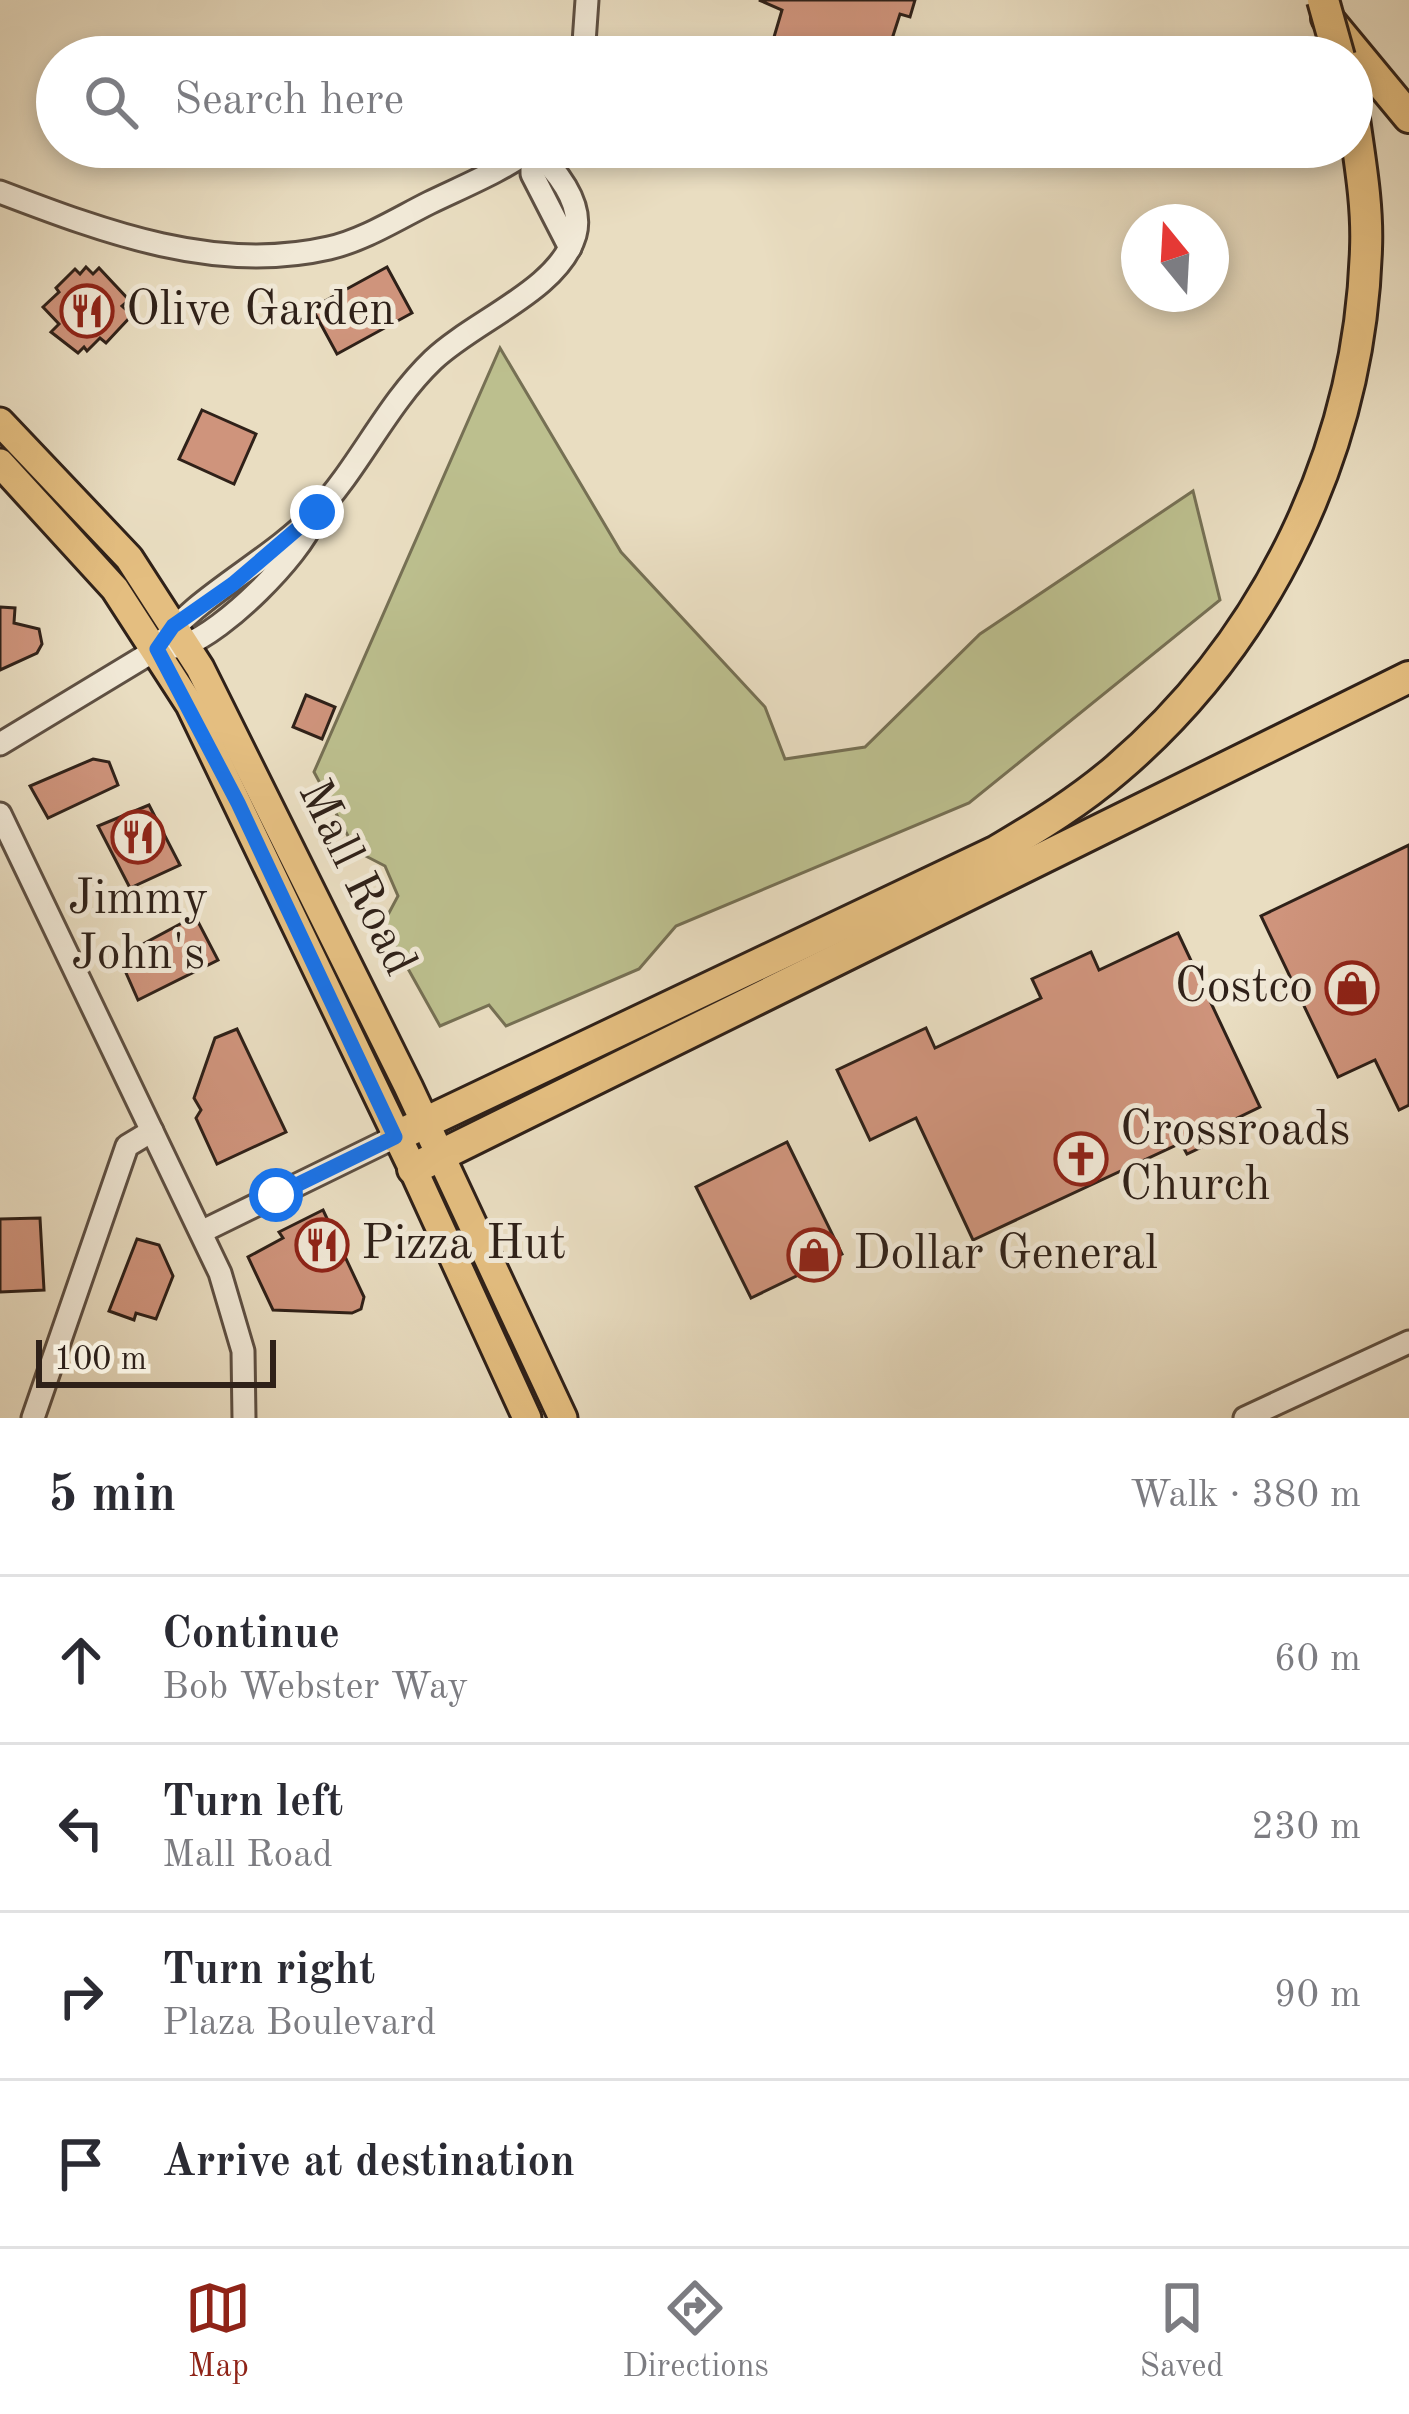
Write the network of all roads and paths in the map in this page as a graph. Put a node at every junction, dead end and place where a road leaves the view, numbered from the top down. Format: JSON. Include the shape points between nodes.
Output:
{"nodes":[{"id":1,"x":587,"y":0,"type":"edge"},
{"id":2,"x":1312,"y":0,"type":"edge"},
{"id":3,"x":1323,"y":0,"type":"edge"},
{"id":4,"x":584,"y":36,"type":"edge"},
{"id":5,"x":1333,"y":36,"type":"edge"},
{"id":6,"x":1342,"y":36,"type":"edge"},
{"id":7,"x":1373,"y":74,"type":"edge"},
{"id":8,"x":1409,"y":117,"type":"edge"},
{"id":9,"x":495,"y":168,"type":"edge"},
{"id":10,"x":532,"y":168,"type":"edge"},
{"id":11,"x":1359,"y":168,"type":"edge"},
{"id":12,"x":0,"y":192,"type":"edge"},
{"id":13,"x":0,"y":422,"type":"edge"},
{"id":14,"x":0,"y":463,"type":"edge"},
{"id":15,"x":172,"y":640,"type":"junction"},
{"id":16,"x":1409,"y":677,"type":"edge"},
{"id":17,"x":1409,"y":703,"type":"edge"},
{"id":18,"x":1311,"y":725,"type":"junction"},
{"id":19,"x":0,"y":744,"type":"edge"},
{"id":20,"x":0,"y":814,"type":"edge"},
{"id":21,"x":425,"y":1122,"type":"junction"},
{"id":22,"x":152,"y":1131,"type":"junction"},
{"id":23,"x":395,"y":1137,"type":"junction"},
{"id":24,"x":427,"y":1162,"type":"junction"},
{"id":25,"x":201,"y":1232,"type":"junction"},
{"id":26,"x":1409,"y":1342,"type":"edge"},
{"id":27,"x":33,"y":1418,"type":"edge"},
{"id":28,"x":244,"y":1418,"type":"edge"},
{"id":29,"x":527,"y":1418,"type":"edge"},
{"id":30,"x":563,"y":1418,"type":"edge"},
{"id":31,"x":1245,"y":1418,"type":"edge"}],
"edges":[{"from":1,"to":4,"type":"street"},
{"from":2,"to":6,"type":"highway"},
{"from":3,"to":5,"type":"highway","bridge":true},
{"from":7,"to":8,"type":"highway"},
{"from":9,"to":12,"type":"street","via":[[366,235],[267,258],[170,248]]},
{"from":10,"to":15,"type":"street","via":[[570,248],[559,268],[430,362],[266,585]]},
{"from":11,"to":21,"type":"highway","via":[[1364,281],[1314,496],[1246,628],[1149,741],[1064,810],[997,851]]},
{"from":13,"to":15,"type":"main road","name":"Mall Road","via":[[117,544]]},
{"from":14,"to":15,"type":"main road","name":"Mall Road"},
{"from":15,"to":19,"type":"street"},
{"from":15,"to":21,"type":"main road","name":"Mall Road","via":[[263,790]]},
{"from":15,"to":23,"type":"main road","name":"Mall Road","via":[[238,803]]},
{"from":16,"to":18,"type":"highway"},
{"from":17,"to":18,"type":"highway"},
{"from":18,"to":24,"type":"highway"},
{"from":20,"to":22,"type":"street"},
{"from":21,"to":23,"type":"highway"},
{"from":21,"to":24,"type":"main road","name":"Mall Road"},
{"from":22,"to":25,"type":"street"},
{"from":22,"to":27,"type":"street","via":[[127,1146]]},
{"from":23,"to":24,"type":"main road","name":"Mall Road"},
{"from":23,"to":25,"type":"street"},
{"from":24,"to":29,"type":"main road","name":"Mall Road"},
{"from":24,"to":30,"type":"main road","name":"Mall Road"},
{"from":25,"to":28,"type":"street","via":[[237,1327]]},
{"from":26,"to":31,"type":"street"}]}
